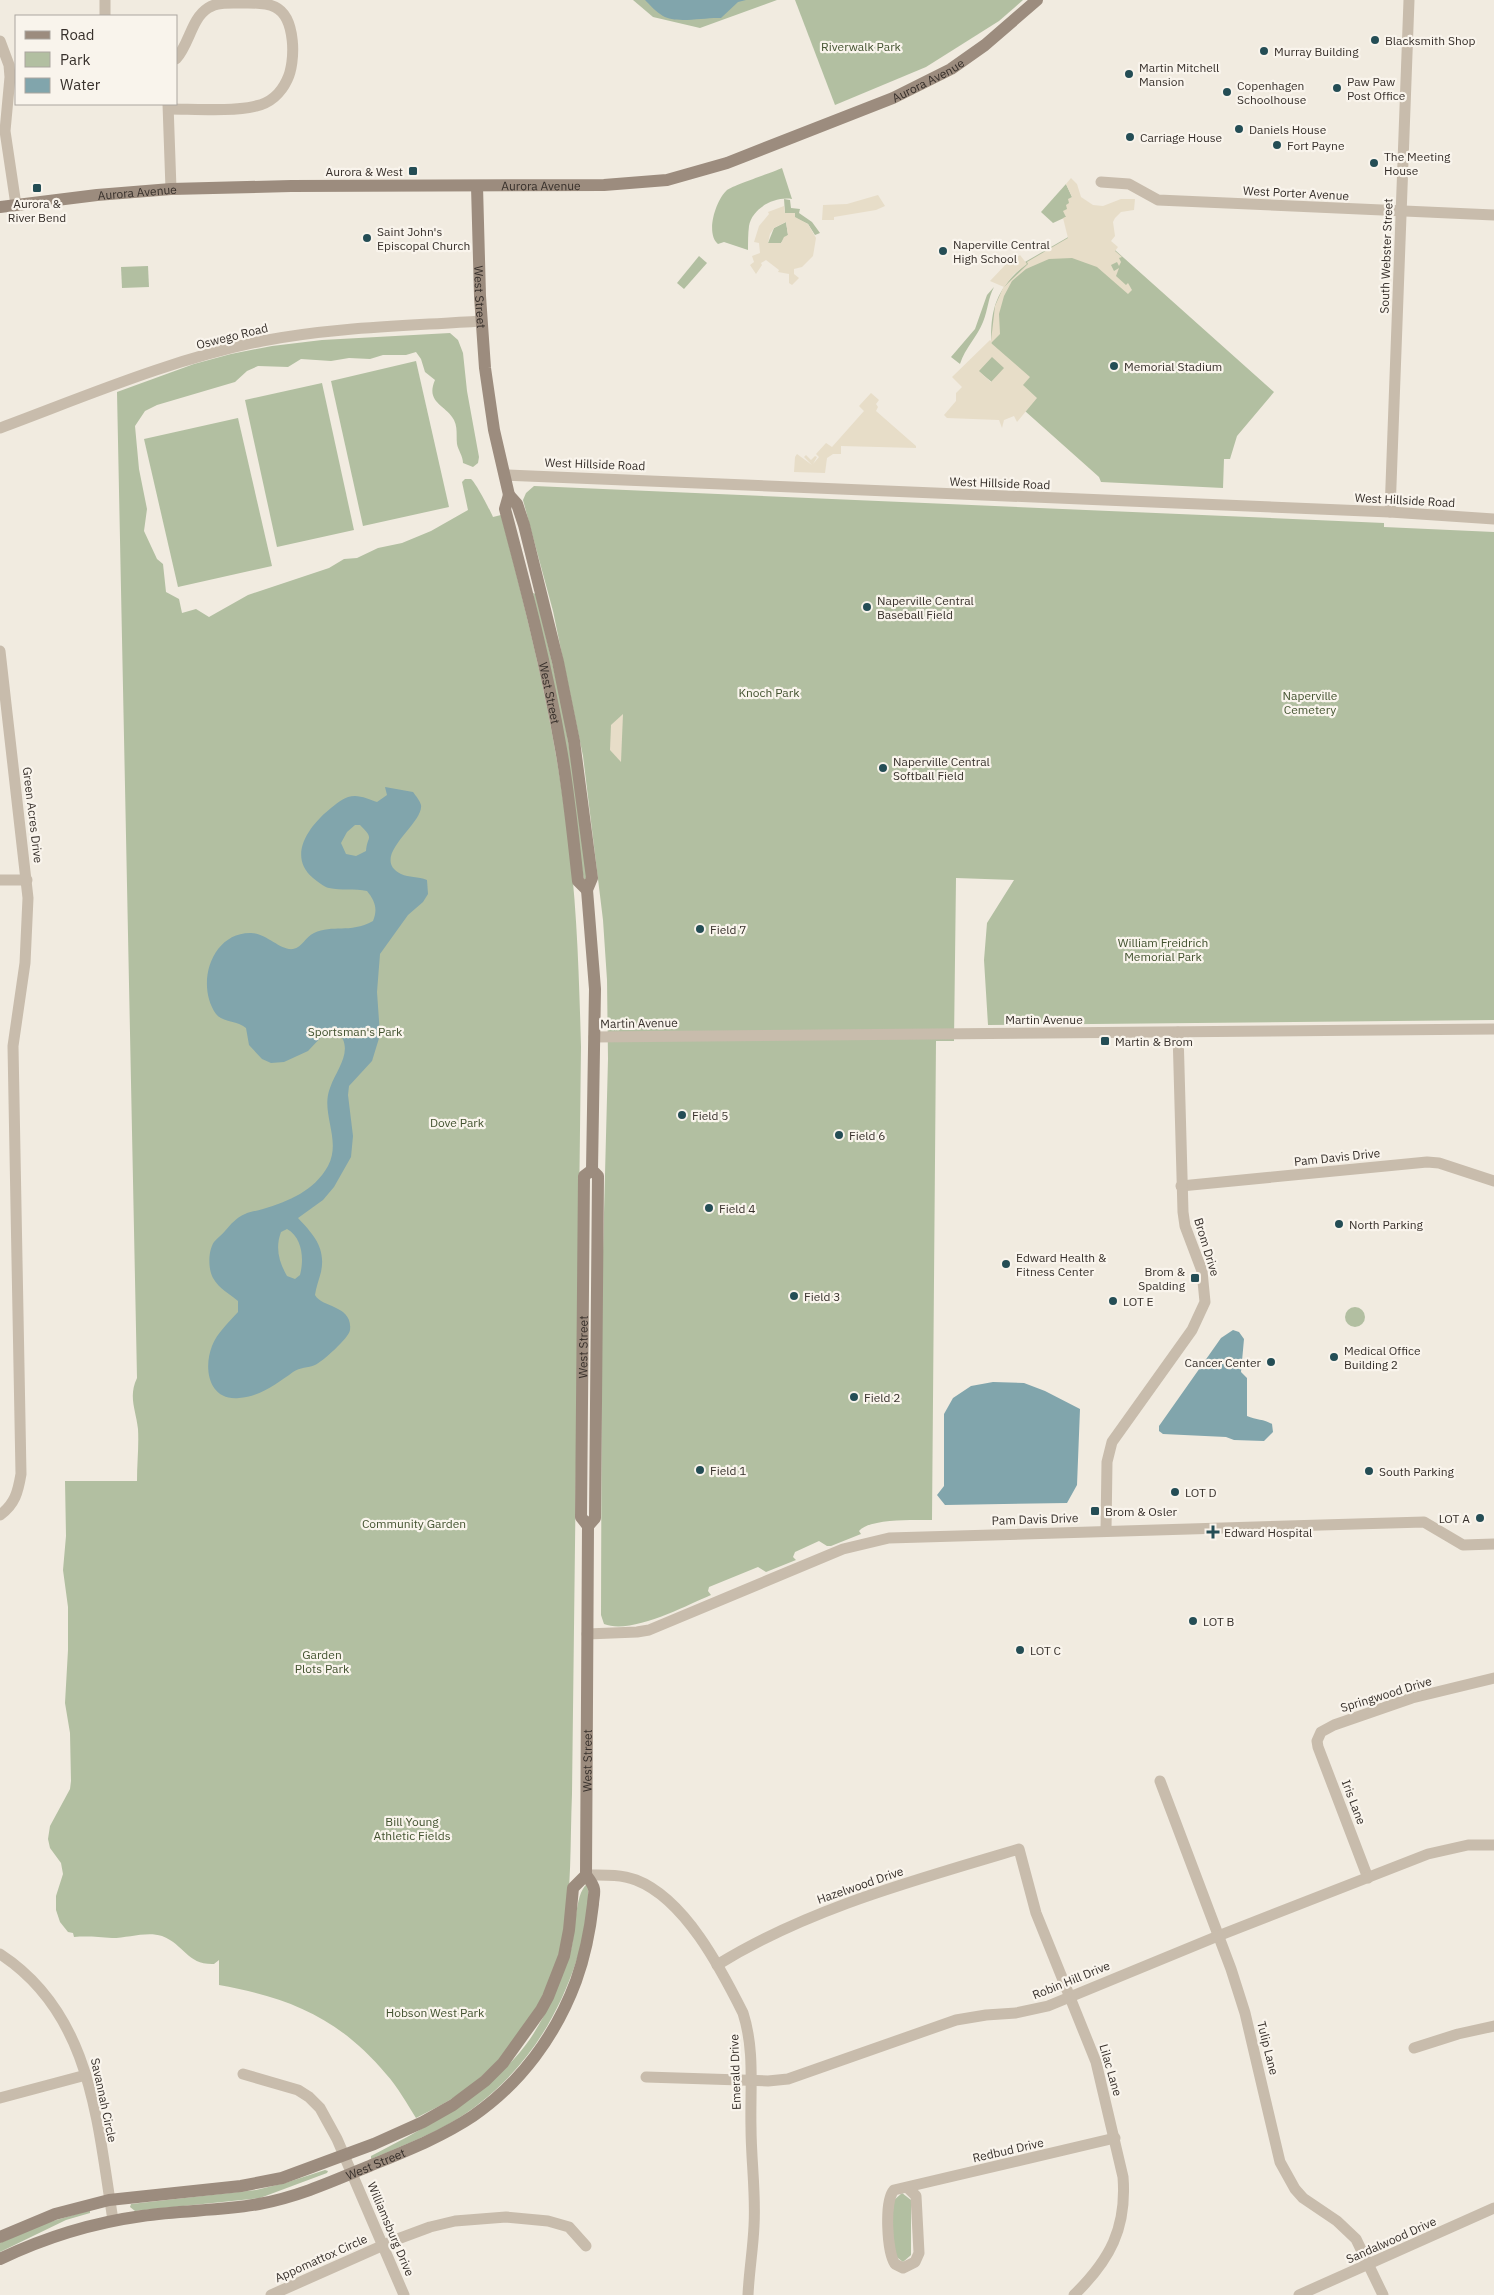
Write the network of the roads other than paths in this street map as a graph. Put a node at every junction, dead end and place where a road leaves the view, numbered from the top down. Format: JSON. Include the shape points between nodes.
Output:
{"nodes":[{"id":1,"x":105,"y":0,"type":"edge"},
{"id":2,"x":1037,"y":0,"type":"edge"},
{"id":3,"x":1409,"y":0,"type":"edge"},
{"id":4,"x":105,"y":15,"type":"edge"},
{"id":5,"x":0,"y":41,"type":"edge"},
{"id":6,"x":178,"y":56,"type":"edge"},
{"id":7,"x":13,"y":77,"type":"edge"},
{"id":8,"x":168,"y":107,"type":"edge"},
{"id":9,"x":1101,"y":182,"type":"dead end"},
{"id":10,"x":477,"y":186,"type":"junction"},
{"id":11,"x":171,"y":189,"type":"junction"},
{"id":12,"x":16,"y":205,"type":"junction"},
{"id":13,"x":0,"y":207,"type":"edge"},
{"id":14,"x":1401,"y":211,"type":"junction"},
{"id":15,"x":1494,"y":215,"type":"edge"},
{"id":16,"x":481,"y":321,"type":"junction"},
{"id":17,"x":0,"y":428,"type":"edge"},
{"id":18,"x":505,"y":475,"type":"junction"},
{"id":19,"x":1390,"y":512,"type":"junction"},
{"id":20,"x":1494,"y":519,"type":"edge"},
{"id":21,"x":0,"y":651,"type":"edge"},
{"id":22,"x":0,"y":880,"type":"edge"},
{"id":23,"x":27,"y":880,"type":"junction"},
{"id":24,"x":1494,"y":1029,"type":"edge"},
{"id":25,"x":1178,"y":1032,"type":"junction"},
{"id":26,"x":594,"y":1037,"type":"junction"},
{"id":27,"x":1494,"y":1181,"type":"edge"},
{"id":28,"x":1181,"y":1186,"type":"junction"},
{"id":29,"x":0,"y":1515,"type":"edge"},
{"id":30,"x":1106,"y":1531,"type":"junction"},
{"id":31,"x":1494,"y":1544,"type":"edge"},
{"id":32,"x":588,"y":1634,"type":"junction"},
{"id":33,"x":1494,"y":1678,"type":"edge"},
{"id":34,"x":1318,"y":1736,"type":"joint"},
{"id":35,"x":1160,"y":1781,"type":"dead end"},
{"id":36,"x":1494,"y":1845,"type":"edge"},
{"id":37,"x":1019,"y":1849,"type":"joint"},
{"id":38,"x":586,"y":1875,"type":"junction"},
{"id":39,"x":1368,"y":1878,"type":"junction"},
{"id":40,"x":1218,"y":1936,"type":"junction"},
{"id":41,"x":0,"y":1954,"type":"edge"},
{"id":42,"x":717,"y":1965,"type":"junction"},
{"id":43,"x":1070,"y":1996,"type":"junction"},
{"id":44,"x":1494,"y":2026,"type":"edge"},
{"id":45,"x":1414,"y":2048,"type":"dead end"},
{"id":46,"x":243,"y":2074,"type":"dead end"},
{"id":47,"x":86,"y":2075,"type":"junction"},
{"id":48,"x":646,"y":2077,"type":"dead end"},
{"id":49,"x":751,"y":2081,"type":"junction"},
{"id":50,"x":0,"y":2098,"type":"edge"},
{"id":51,"x":1115,"y":2138,"type":"junction"},
{"id":52,"x":345,"y":2156,"type":"junction"},
{"id":53,"x":353,"y":2174,"type":"junction"},
{"id":54,"x":908,"y":2188,"type":"junction"},
{"id":55,"x":109,"y":2200,"type":"junction"},
{"id":56,"x":1494,"y":2208,"type":"edge"},
{"id":57,"x":113,"y":2220,"type":"junction"},
{"id":58,"x":0,"y":2237,"type":"edge"},
{"id":59,"x":383,"y":2245,"type":"junction"},
{"id":60,"x":586,"y":2246,"type":"dead end"},
{"id":61,"x":0,"y":2259,"type":"edge"},
{"id":62,"x":1370,"y":2265,"type":"junction"},
{"id":63,"x":271,"y":2295,"type":"edge"},
{"id":64,"x":404,"y":2295,"type":"edge"},
{"id":65,"x":748,"y":2295,"type":"edge"},
{"id":66,"x":1074,"y":2295,"type":"edge"},
{"id":67,"x":1299,"y":2295,"type":"edge"},
{"id":68,"x":1383,"y":2295,"type":"edge"}],
"edges":[{"from":1,"to":4,"type":"street"},
{"from":2,"to":10,"type":"street","name":"Aurora Avenue","via":[[985,45],[927,82],[727,164],[684,176],[631,184]]},
{"from":3,"to":14,"type":"street","name":"South Webster Street"},
{"from":5,"to":7,"type":"street"},
{"from":6,"to":8,"type":"street","via":[[190,39],[198,17],[209,6],[264,4],[280,11],[291,29],[290,71],[281,90],[268,101],[256,106]]},
{"from":7,"to":12,"type":"street","via":[[5,130]]},
{"from":8,"to":11,"type":"street"},
{"from":9,"to":14,"type":"street","name":"West Porter Avenue","via":[[1129,184],[1158,200]]},
{"from":10,"to":11,"type":"street","name":"Aurora Avenue"},
{"from":10,"to":16,"type":"street","name":"West Street"},
{"from":11,"to":12,"type":"street","name":"Aurora Avenue"},
{"from":12,"to":13,"type":"street","name":"Aurora Avenue"},
{"from":14,"to":15,"type":"street","name":"West Porter Avenue"},
{"from":14,"to":19,"type":"street","name":"South Webster Street"},
{"from":16,"to":17,"type":"street","name":"Oswego Road","via":[[306,335],[231,348]]},
{"from":16,"to":18,"type":"street","name":"West Street","via":[[489,405]]},
{"from":18,"to":19,"type":"street","name":"West Hillside Road"},
{"from":18,"to":26,"type":"street","name":"West Street","via":[[509,495],[505,509],[555,715],[578,881],[587,890],[594,980]]},
{"from":19,"to":20,"type":"street","name":"West Hillside Road"},
{"from":21,"to":23,"type":"street","name":"Green Acres Drive"},
{"from":22,"to":23,"type":"street"},
{"from":23,"to":29,"type":"street","name":"Green Acres Drive","via":[[25,963],[13,1046],[21,1474],[14,1503]]},
{"from":24,"to":25,"type":"street","name":"Martin Avenue"},
{"from":25,"to":26,"type":"street","name":"Martin Avenue"},
{"from":25,"to":28,"type":"street","name":"Brom Drive"},
{"from":26,"to":32,"type":"street","name":"West Street","via":[[592,1170],[598,1176],[595,1509],[594,1518],[588,1526]]},
{"from":27,"to":28,"type":"street","name":"Pam Davis Drive","via":[[1427,1162]]},
{"from":28,"to":30,"type":"street","name":"Brom Drive","via":[[1185,1226],[1202,1271],[1205,1302],[1192,1330],[1112,1442],[1107,1462]]},
{"from":30,"to":31,"type":"street","name":"Pam Davis Drive","via":[[1424,1522],[1462,1545]]},
{"from":30,"to":32,"type":"street","name":"Pam Davis Drive","via":[[889,1538],[843,1549],[649,1630]]},
{"from":32,"to":38,"type":"street","name":"West Street"},
{"from":33,"to":34,"type":"street","name":"Springwood Drive","via":[[1412,1698],[1334,1725]]},
{"from":34,"to":39,"type":"street","name":"Iris Lane","via":[[1318,1747]]},
{"from":35,"to":40,"type":"street","name":"Tulip Lane"},
{"from":36,"to":39,"type":"street","name":"Robin Hill Drive","via":[[1468,1845],[1428,1854]]},
{"from":37,"to":42,"type":"street","name":"Hazelwood Drive","via":[[931,1874],[813,1916],[768,1936]]},
{"from":37,"to":43,"type":"street","name":"Lilac Lane","via":[[1036,1913]]},
{"from":38,"to":42,"type":"street","name":"Emerald Drive","via":[[630,1878],[658,1892],[675,1908]]},
{"from":38,"to":52,"type":"street","name":"West Street","via":[[573,1888],[564,1956],[548,1997],[509,2057],[485,2081],[453,2105],[423,2122]]},
{"from":38,"to":53,"type":"street","name":"West Street","via":[[594,1888],[584,1956],[563,2012],[541,2049],[505,2090],[473,2116],[424,2143]]},
{"from":39,"to":40,"type":"street","name":"Robin Hill Drive"},
{"from":40,"to":43,"type":"street","name":"Robin Hill Drive"},
{"from":40,"to":62,"type":"street","name":"Tulip Lane","via":[[1245,2013],[1280,2162],[1295,2189],[1356,2239]]},
{"from":41,"to":47,"type":"street","name":"Savannah Circle","via":[[24,1972],[56,2008],[74,2039]]},
{"from":42,"to":49,"type":"street","name":"Emerald Drive","via":[[747,2025]]},
{"from":43,"to":49,"type":"street","name":"Robin Hill Drive","via":[[1030,2011],[951,2021],[788,2079]]},
{"from":43,"to":51,"type":"street","name":"Lilac Lane","via":[[1096,2062]]},
{"from":44,"to":45,"type":"street"},
{"from":46,"to":52,"type":"street","name":"Williamsburg Drive","via":[[284,2085],[309,2097],[326,2116]]},
{"from":47,"to":50,"type":"street"},
{"from":47,"to":55,"type":"street","name":"Savannah Circle"},
{"from":48,"to":49,"type":"street","name":"Robin Hill Drive"},
{"from":49,"to":65,"type":"street","name":"Emerald Drive","via":[[754,2228]]},
{"from":51,"to":54,"type":"street","name":"Redbud Drive"},
{"from":51,"to":66,"type":"street","name":"Lilac Lane","via":[[1123,2177],[1121,2223],[1104,2262]]},
{"from":52,"to":53,"type":"street","name":"Williamsburg Drive"},
{"from":52,"to":55,"type":"street","name":"West Street","via":[[260,2184]]},
{"from":53,"to":57,"type":"street","name":"West Street","via":[[260,2204]]},
{"from":53,"to":59,"type":"street","name":"Williamsburg Drive"},
{"from":54,"to":54,"type":"street","name":"Redbud Drive","via":[[894,2190],[888,2200],[890,2257],[903,2268],[915,2262],[919,2253],[916,2196]]},
{"from":55,"to":57,"type":"street","name":"Savannah Circle"},
{"from":55,"to":58,"type":"street","name":"West Street","via":[[55,2214]]},
{"from":56,"to":62,"type":"street","name":"Sandalwood Drive"},
{"from":57,"to":61,"type":"street","name":"West Street","via":[[62,2233]]},
{"from":59,"to":60,"type":"street","name":"Appomattox Circle","via":[[455,2221],[506,2218],[569,2227]]},
{"from":59,"to":63,"type":"street","name":"Appomattox Circle"},
{"from":59,"to":64,"type":"street","name":"Williamsburg Drive"},
{"from":62,"to":67,"type":"street","name":"Sandalwood Drive"},
{"from":62,"to":68,"type":"street","name":"Tulip Lane"}]}
